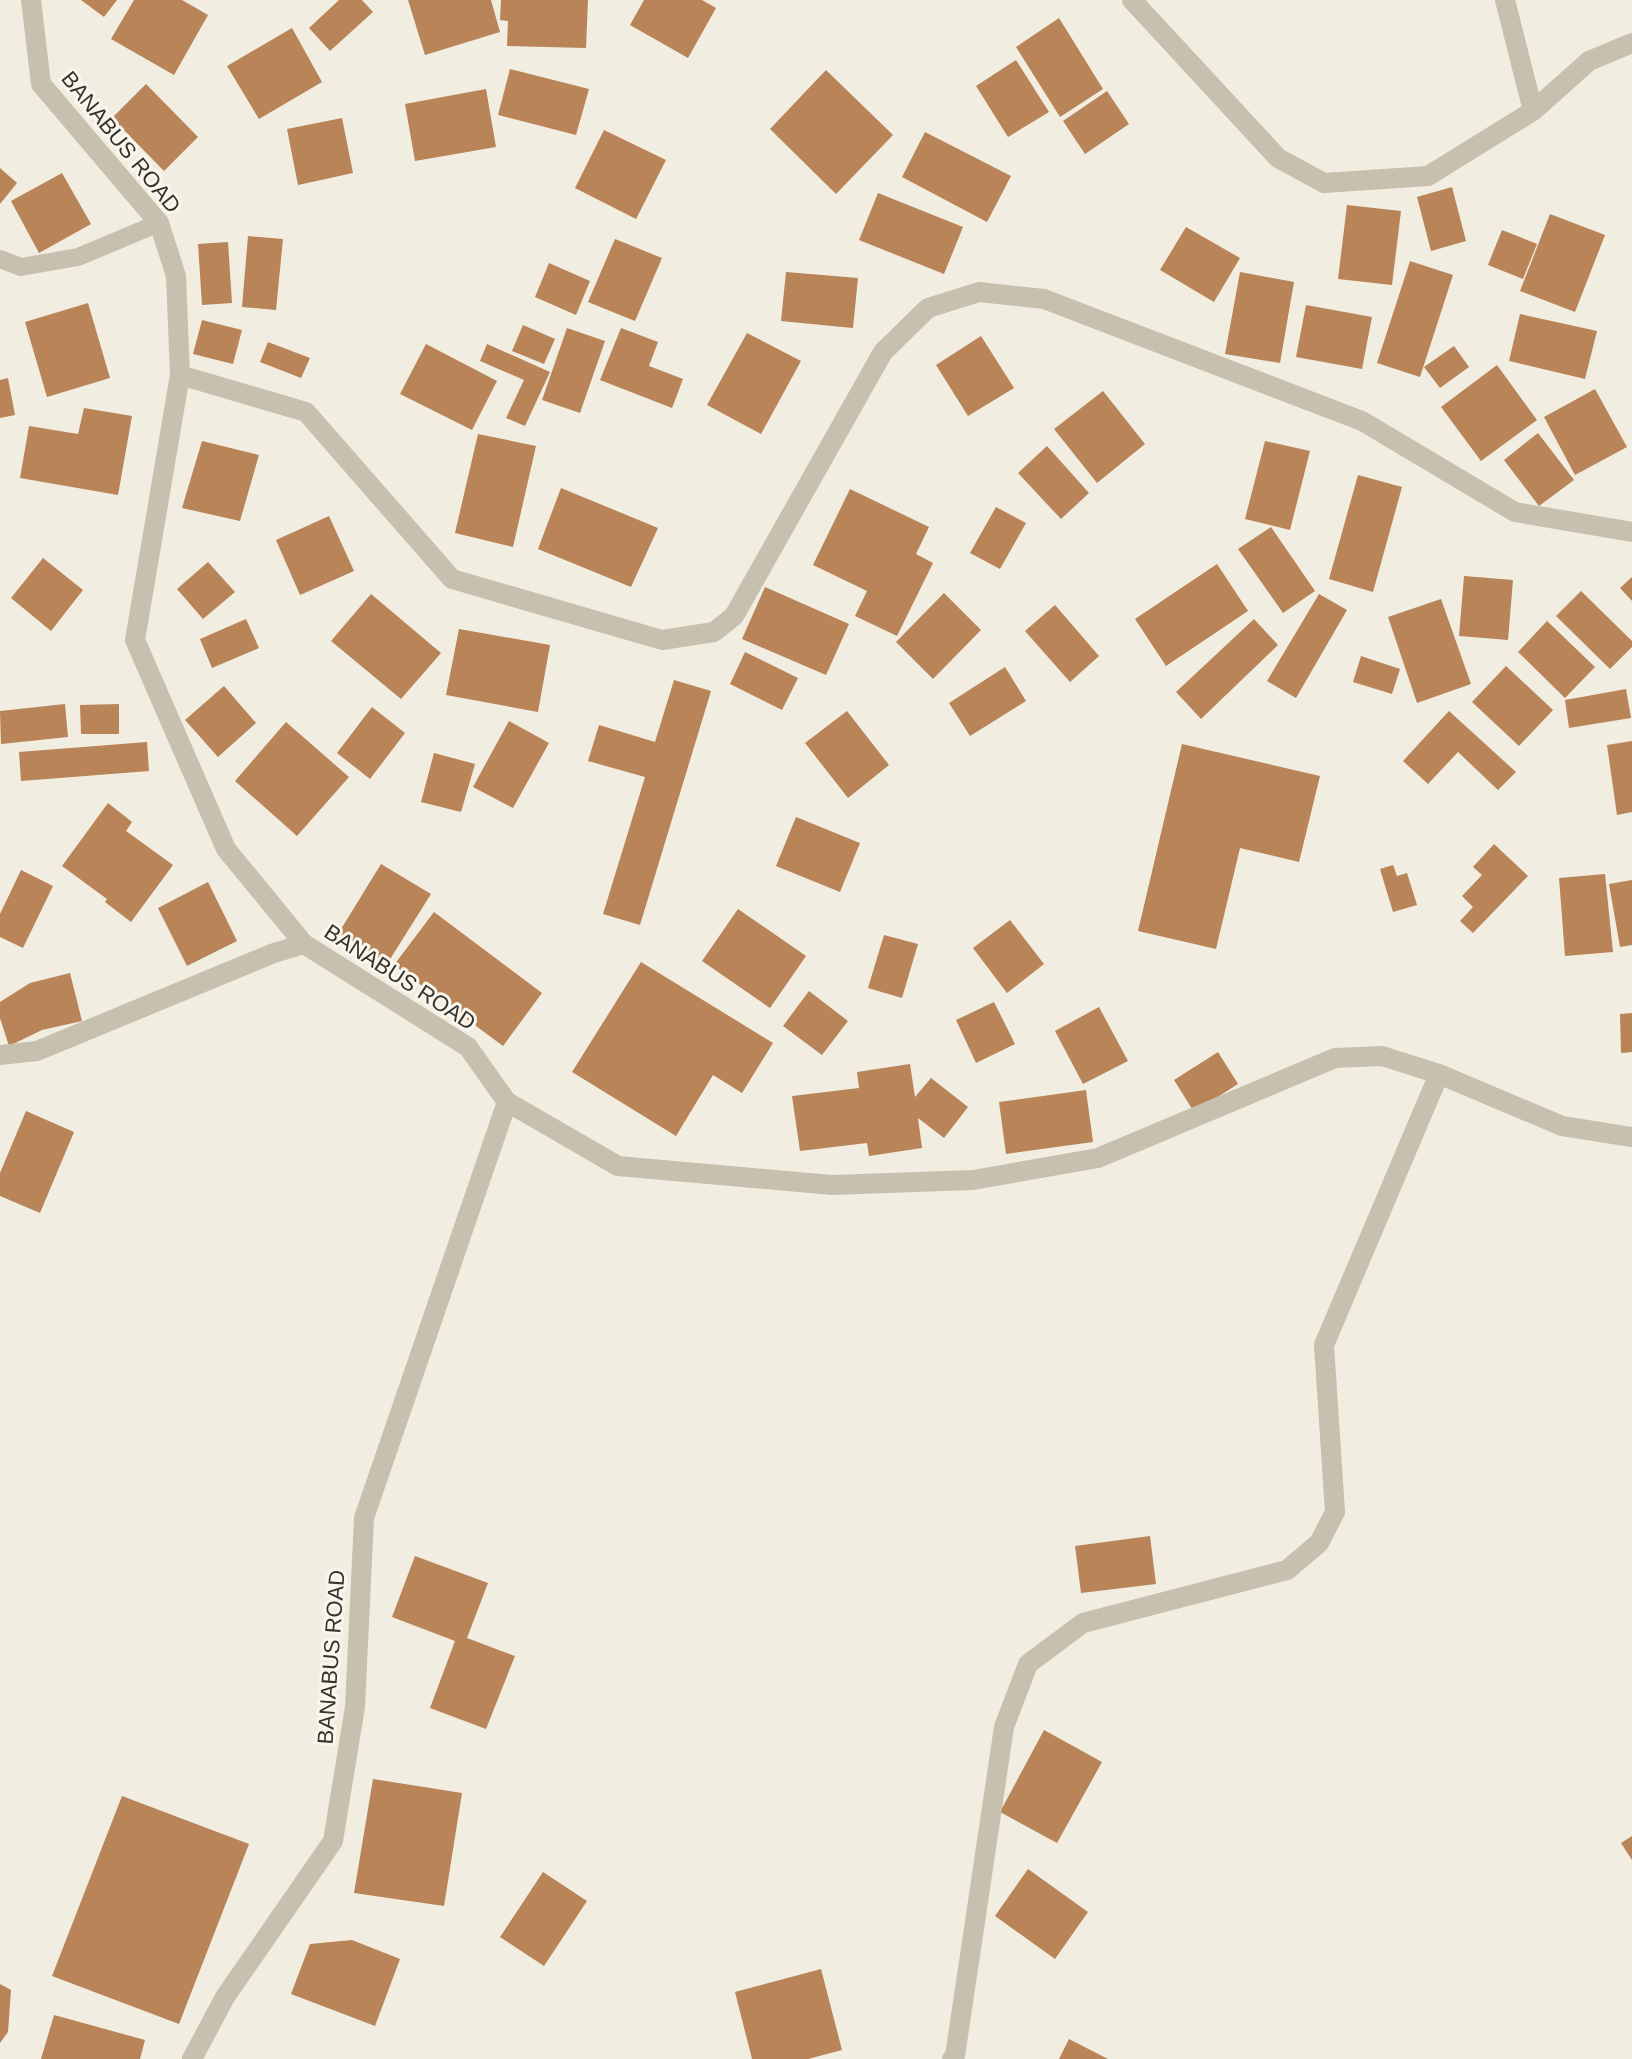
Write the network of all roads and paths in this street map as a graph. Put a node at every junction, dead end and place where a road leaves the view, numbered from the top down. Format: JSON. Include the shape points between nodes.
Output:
{"nodes":[{"id":1,"x":31,"y":0,"type":"edge"},
{"id":2,"x":1132,"y":0,"type":"edge"},
{"id":3,"x":1505,"y":0,"type":"edge"},
{"id":4,"x":1632,"y":43,"type":"edge"},
{"id":5,"x":1533,"y":111,"type":"junction"},
{"id":6,"x":159,"y":223,"type":"junction"},
{"id":7,"x":0,"y":259,"type":"edge"},
{"id":8,"x":180,"y":375,"type":"junction"},
{"id":9,"x":1632,"y":532,"type":"edge"},
{"id":10,"x":304,"y":944,"type":"junction"},
{"id":11,"x":0,"y":1055,"type":"edge"},
{"id":12,"x":1439,"y":1074,"type":"junction"},
{"id":13,"x":507,"y":1102,"type":"junction"},
{"id":14,"x":1632,"y":1137,"type":"edge"},
{"id":15,"x":192,"y":2059,"type":"edge"},
{"id":16,"x":952,"y":2059,"type":"edge"}],
"edges":[{"from":1,"to":6,"type":"street","name":"BANABUS ROAD","via":[[41,84]]},
{"from":2,"to":5,"type":"street","via":[[1278,158],[1324,183],[1428,176]]},
{"from":3,"to":5,"type":"street"},
{"from":4,"to":5,"type":"street","via":[[1589,61]]},
{"from":6,"to":7,"type":"lane","via":[[78,257],[21,267]]},
{"from":6,"to":8,"type":"street","name":"BANABUS ROAD","via":[[176,276]]},
{"from":8,"to":9,"type":"street","via":[[306,412],[452,579],[662,640],[714,632],[734,616],[883,352],[928,308],[979,292],[1044,299],[1362,421],[1515,512]]},
{"from":8,"to":10,"type":"street","name":"BANABUS ROAD","via":[[135,640],[226,849]]},
{"from":10,"to":11,"type":"street","via":[[37,1051]]},
{"from":10,"to":13,"type":"street","name":"BANABUS ROAD","via":[[468,1047]]},
{"from":12,"to":13,"type":"street","via":[[1382,1056],[1335,1058],[1098,1158],[973,1180],[832,1185],[618,1166]]},
{"from":12,"to":14,"type":"street","via":[[1562,1126]]},
{"from":12,"to":16,"type":"street","via":[[1324,1345],[1335,1512],[1319,1543],[1287,1570],[1083,1623],[1028,1664],[1004,1727]]},
{"from":13,"to":15,"type":"street","name":"BANABUS ROAD","via":[[364,1518],[355,1707],[333,1841],[225,1997]]}]}
